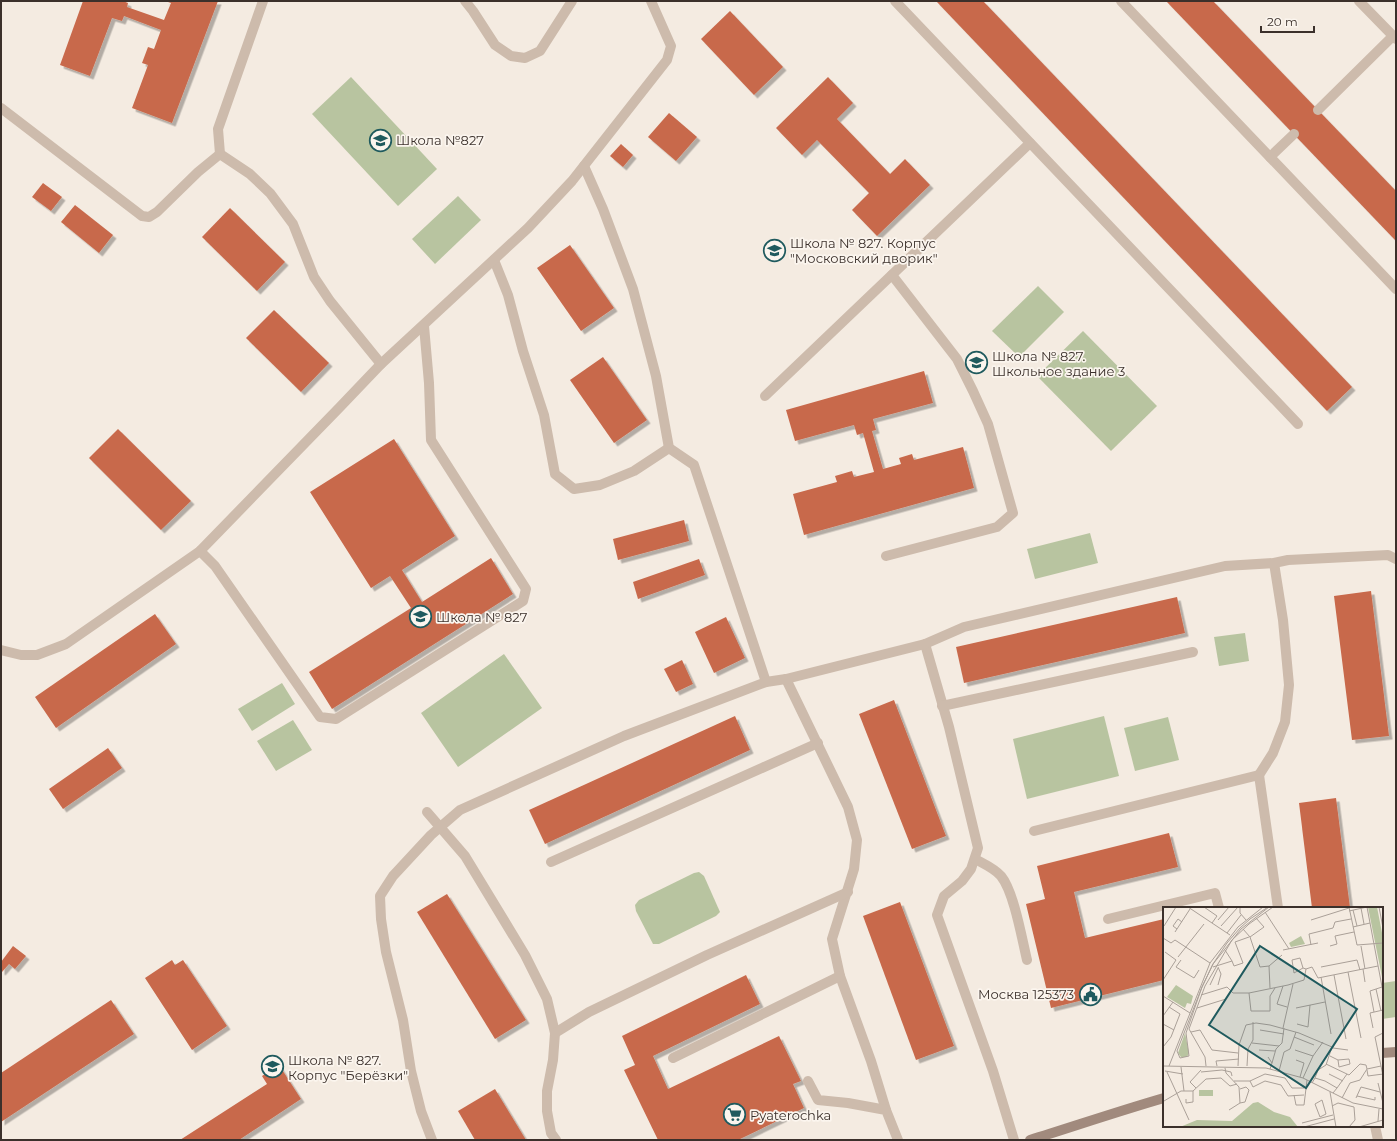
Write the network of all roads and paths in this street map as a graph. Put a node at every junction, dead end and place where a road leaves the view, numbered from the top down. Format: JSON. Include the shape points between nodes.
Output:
{"nodes":[{"id":1,"x":263,"y":1,"type":"edge"},
{"id":2,"x":464,"y":1,"type":"edge"},
{"id":3,"x":572,"y":1,"type":"edge"},
{"id":4,"x":651,"y":1,"type":"edge"},
{"id":5,"x":895,"y":1,"type":"edge"},
{"id":6,"x":1121,"y":1,"type":"edge"},
{"id":7,"x":1359,"y":1,"type":"edge"},
{"id":8,"x":1395,"y":38,"type":"edge"},
{"id":9,"x":1,"y":108,"type":"edge"},
{"id":10,"x":1318,"y":110,"type":"dead end"},
{"id":11,"x":1294,"y":134,"type":"dead end"},
{"id":12,"x":1030,"y":143,"type":"junction"},
{"id":13,"x":220,"y":154,"type":"junction"},
{"id":14,"x":1270,"y":157,"type":"junction"},
{"id":15,"x":584,"y":166,"type":"junction"},
{"id":16,"x":494,"y":260,"type":"junction"},
{"id":17,"x":892,"y":275,"type":"junction"},
{"id":18,"x":1396,"y":289,"type":"edge"},
{"id":19,"x":424,"y":326,"type":"junction"},
{"id":20,"x":381,"y":364,"type":"junction"},
{"id":21,"x":765,"y":396,"type":"dead end"},
{"id":22,"x":1298,"y":424,"type":"dead end"},
{"id":23,"x":669,"y":448,"type":"junction"},
{"id":24,"x":200,"y":551,"type":"junction"},
{"id":25,"x":886,"y":556,"type":"dead end"},
{"id":26,"x":1396,"y":560,"type":"edge"},
{"id":27,"x":1274,"y":563,"type":"junction"},
{"id":28,"x":925,"y":644,"type":"junction"},
{"id":29,"x":1,"y":650,"type":"edge"},
{"id":30,"x":1193,"y":652,"type":"dead end"},
{"id":31,"x":786,"y":679,"type":"junction"},
{"id":32,"x":766,"y":682,"type":"junction"},
{"id":33,"x":942,"y":706,"type":"junction"},
{"id":34,"x":818,"y":742,"type":"junction"},
{"id":35,"x":1259,"y":775,"type":"junction"},
{"id":36,"x":427,"y":812,"type":"dead end"},
{"id":37,"x":440,"y":827,"type":"junction"},
{"id":38,"x":1034,"y":831,"type":"dead end"},
{"id":39,"x":975,"y":859,"type":"junction"},
{"id":40,"x":550,"y":862,"type":"dead end"},
{"id":41,"x":848,"y":892,"type":"junction"},
{"id":42,"x":1219,"y":907,"type":"edge"},
{"id":43,"x":1278,"y":907,"type":"edge"},
{"id":44,"x":1108,"y":919,"type":"dead end"},
{"id":45,"x":1027,"y":960,"type":"dead end"},
{"id":46,"x":840,"y":976,"type":"junction"},
{"id":47,"x":555,"y":1033,"type":"junction"},
{"id":48,"x":1396,"y":1052,"type":"edge"},
{"id":49,"x":1383,"y":1053,"type":"edge"},
{"id":50,"x":673,"y":1058,"type":"dead end"},
{"id":51,"x":808,"y":1081,"type":"dead end"},
{"id":52,"x":1163,"y":1098,"type":"edge"},
{"id":53,"x":886,"y":1110,"type":"junction"},
{"id":54,"x":1374,"y":1127,"type":"edge"},
{"id":55,"x":432,"y":1140,"type":"edge"},
{"id":56,"x":556,"y":1140,"type":"edge"},
{"id":57,"x":898,"y":1140,"type":"edge"},
{"id":58,"x":1014,"y":1140,"type":"edge"},
{"id":59,"x":1030,"y":1140,"type":"edge"},
{"id":60,"x":1378,"y":1140,"type":"edge"}],
"edges":[{"from":1,"to":13,"type":"lane","via":[[218,129]]},
{"from":2,"to":3,"type":"lane","via":[[495,45],[511,56],[525,58],[540,50]]},
{"from":4,"to":15,"type":"lane","via":[[671,46],[667,60]]},
{"from":5,"to":12,"type":"lane"},
{"from":6,"to":14,"type":"lane"},
{"from":7,"to":8,"type":"lane"},
{"from":8,"to":10,"type":"lane"},
{"from":9,"to":13,"type":"lane","via":[[142,216],[149,217],[157,212]]},
{"from":11,"to":14,"type":"lane"},
{"from":12,"to":17,"type":"lane"},
{"from":12,"to":22,"type":"lane"},
{"from":13,"to":20,"type":"lane","via":[[250,174],[270,193],[293,224],[314,277]]},
{"from":14,"to":18,"type":"lane"},
{"from":15,"to":16,"type":"lane","via":[[532,224]]},
{"from":15,"to":23,"type":"lane","via":[[633,288],[656,376]]},
{"from":16,"to":19,"type":"lane"},
{"from":16,"to":23,"type":"lane","via":[[508,294],[544,416],[555,474],[574,489],[600,485],[634,471]]},
{"from":17,"to":21,"type":"lane"},
{"from":17,"to":25,"type":"lane","via":[[957,359],[988,424],[1013,513],[997,527]]},
{"from":19,"to":20,"type":"lane"},
{"from":19,"to":24,"type":"lane","via":[[431,440],[526,588],[523,600],[336,719],[320,717],[216,566]]},
{"from":20,"to":24,"type":"lane"},
{"from":23,"to":32,"type":"lane","via":[[694,465]]},
{"from":24,"to":29,"type":"lane","via":[[66,644],[37,655],[21,655]]},
{"from":26,"to":27,"type":"lane","via":[[1388,555],[1288,560]]},
{"from":27,"to":28,"type":"lane","via":[[1225,566],[964,627]]},
{"from":27,"to":35,"type":"lane","via":[[1289,685],[1285,722],[1273,753]]},
{"from":28,"to":31,"type":"lane"},
{"from":28,"to":33,"type":"lane"},
{"from":30,"to":33,"type":"lane"},
{"from":31,"to":32,"type":"lane"},
{"from":31,"to":34,"type":"lane"},
{"from":32,"to":37,"type":"lane","via":[[617,740],[460,810]]},
{"from":33,"to":39,"type":"lane","via":[[978,848]]},
{"from":34,"to":40,"type":"lane"},
{"from":34,"to":41,"type":"lane","via":[[848,807],[857,840]]},
{"from":35,"to":38,"type":"lane"},
{"from":35,"to":43,"type":"lane"},
{"from":36,"to":37,"type":"lane"},
{"from":37,"to":47,"type":"lane","via":[[465,856],[525,955],[547,999]]},
{"from":37,"to":55,"type":"lane","via":[[393,876],[380,896],[380,919],[403,1020],[411,1071],[421,1112]]},
{"from":39,"to":45,"type":"lane","via":[[995,870],[1005,882]]},
{"from":39,"to":58,"type":"lane","via":[[972,869],[962,881],[944,896],[937,915],[993,1071]]},
{"from":41,"to":46,"type":"lane","via":[[832,939]]},
{"from":41,"to":47,"type":"lane","via":[[707,955],[589,1012]]},
{"from":42,"to":44,"type":"lane","via":[[1215,893]]},
{"from":46,"to":50,"type":"lane"},
{"from":46,"to":53,"type":"lane"},
{"from":47,"to":56,"type":"lane","via":[[547,1110]]},
{"from":48,"to":49,"type":"main road"},
{"from":51,"to":53,"type":"lane","via":[[818,1100]]},
{"from":52,"to":59,"type":"main road"},
{"from":53,"to":57,"type":"lane"},
{"from":54,"to":60,"type":"lane"}]}
